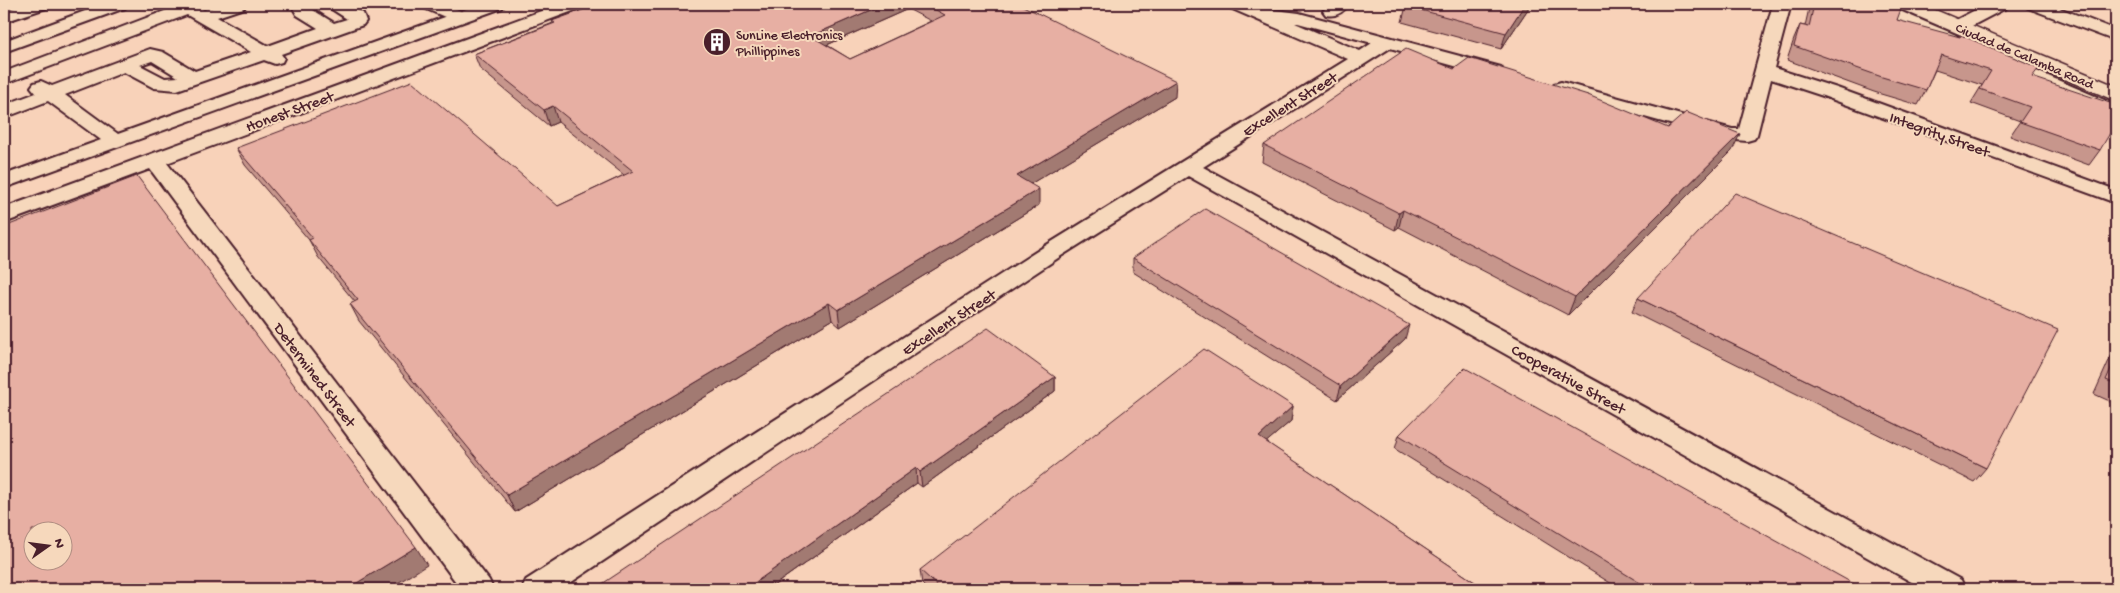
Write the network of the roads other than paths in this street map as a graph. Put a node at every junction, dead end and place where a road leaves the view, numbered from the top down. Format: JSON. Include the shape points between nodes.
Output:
{"nodes":[{"id":1,"x":40,"y":4,"type":"edge"},
{"id":2,"x":119,"y":4,"type":"edge"},
{"id":3,"x":238,"y":4,"type":"edge"},
{"id":4,"x":311,"y":4,"type":"edge"},
{"id":5,"x":333,"y":4,"type":"edge"},
{"id":6,"x":430,"y":4,"type":"edge"},
{"id":7,"x":496,"y":4,"type":"edge"},
{"id":8,"x":575,"y":4,"type":"edge"},
{"id":9,"x":1236,"y":4,"type":"edge"},
{"id":10,"x":1313,"y":4,"type":"edge"},
{"id":11,"x":1782,"y":4,"type":"edge"},
{"id":12,"x":1869,"y":4,"type":"edge"},
{"id":13,"x":1905,"y":4,"type":"edge"},
{"id":14,"x":2000,"y":4,"type":"edge"},
{"id":15,"x":2034,"y":4,"type":"edge"},
{"id":16,"x":185,"y":6,"type":"edge"},
{"id":17,"x":1258,"y":13,"type":"junction"},
{"id":18,"x":4,"y":16,"type":"edge"},
{"id":19,"x":205,"y":16,"type":"junction"},
{"id":20,"x":460,"y":17,"type":"junction"},
{"id":21,"x":1299,"y":18,"type":"junction"},
{"id":22,"x":1958,"y":26,"type":"junction"},
{"id":23,"x":333,"y":30,"type":"junction"},
{"id":24,"x":2116,"y":36,"type":"edge"},
{"id":25,"x":1387,"y":42,"type":"junction"},
{"id":26,"x":4,"y":47,"type":"edge"},
{"id":27,"x":266,"y":53,"type":"junction"},
{"id":28,"x":1362,"y":58,"type":"junction"},
{"id":29,"x":1764,"y":72,"type":"junction"},
{"id":30,"x":300,"y":74,"type":"junction"},
{"id":31,"x":12,"y":75,"type":"edge"},
{"id":32,"x":1511,"y":75,"type":"edge"},
{"id":33,"x":1540,"y":83,"type":"edge"},
{"id":34,"x":2116,"y":94,"type":"edge"},
{"id":35,"x":51,"y":95,"type":"junction"},
{"id":36,"x":4,"y":112,"type":"edge"},
{"id":37,"x":2116,"y":112,"type":"edge"},
{"id":38,"x":115,"y":142,"type":"junction"},
{"id":39,"x":154,"y":160,"type":"junction"},
{"id":40,"x":1188,"y":167,"type":"junction"},
{"id":41,"x":4,"y":182,"type":"edge"},
{"id":42,"x":2116,"y":197,"type":"edge"},
{"id":43,"x":4,"y":216,"type":"edge"},
{"id":44,"x":478,"y":589,"type":"edge"},
{"id":45,"x":537,"y":589,"type":"edge"},
{"id":46,"x":1950,"y":589,"type":"edge"}],
"edges":[{"from":1,"to":18,"type":"street"},
{"from":2,"to":26,"type":"street"},
{"from":3,"to":19,"type":"street"},
{"from":4,"to":23,"type":"street","via":[[302,8],[303,11]]},
{"from":5,"to":23,"type":"street","via":[[357,20]]},
{"from":6,"to":20,"type":"street"},
{"from":7,"to":20,"type":"street"},
{"from":8,"to":39,"type":"street","name":"Honest Street"},
{"from":9,"to":17,"type":"street"},
{"from":10,"to":21,"type":"street"},
{"from":11,"to":29,"type":"street"},
{"from":12,"to":37,"type":"street"},
{"from":13,"to":22,"type":"main road","name":"Ciudad de Calamba Road"},
{"from":14,"to":22,"type":"street"},
{"from":15,"to":24,"type":"street"},
{"from":16,"to":19,"type":"street"},
{"from":16,"to":31,"type":"street"},
{"from":17,"to":21,"type":"street"},
{"from":17,"to":28,"type":"street"},
{"from":19,"to":27,"type":"street"},
{"from":20,"to":30,"type":"street"},
{"from":21,"to":25,"type":"street"},
{"from":22,"to":34,"type":"main road","name":"Ciudad de Calamba Road"},
{"from":23,"to":27,"type":"street"},
{"from":25,"to":28,"type":"street","name":"Excellent Street"},
{"from":25,"to":32,"type":"street"},
{"from":27,"to":30,"type":"street"},
{"from":27,"to":35,"type":"street","via":[[167,86],[124,64]]},
{"from":28,"to":40,"type":"street","name":"Excellent Street"},
{"from":29,"to":33,"type":"street","via":[[1747,136],[1731,135]]},
{"from":29,"to":42,"type":"street","name":"Integrity Street","via":[[1830,92]]},
{"from":30,"to":38,"type":"street"},
{"from":31,"to":35,"type":"street"},
{"from":35,"to":36,"type":"street"},
{"from":35,"to":38,"type":"street"},
{"from":38,"to":41,"type":"street"},
{"from":39,"to":43,"type":"street","name":"Honest Street"},
{"from":39,"to":44,"type":"street","name":"Determined Street"},
{"from":40,"to":45,"type":"street","name":"Excellent Street","via":[[1053,251]]},
{"from":40,"to":46,"type":"street","name":"Cooperative Street"}]}
